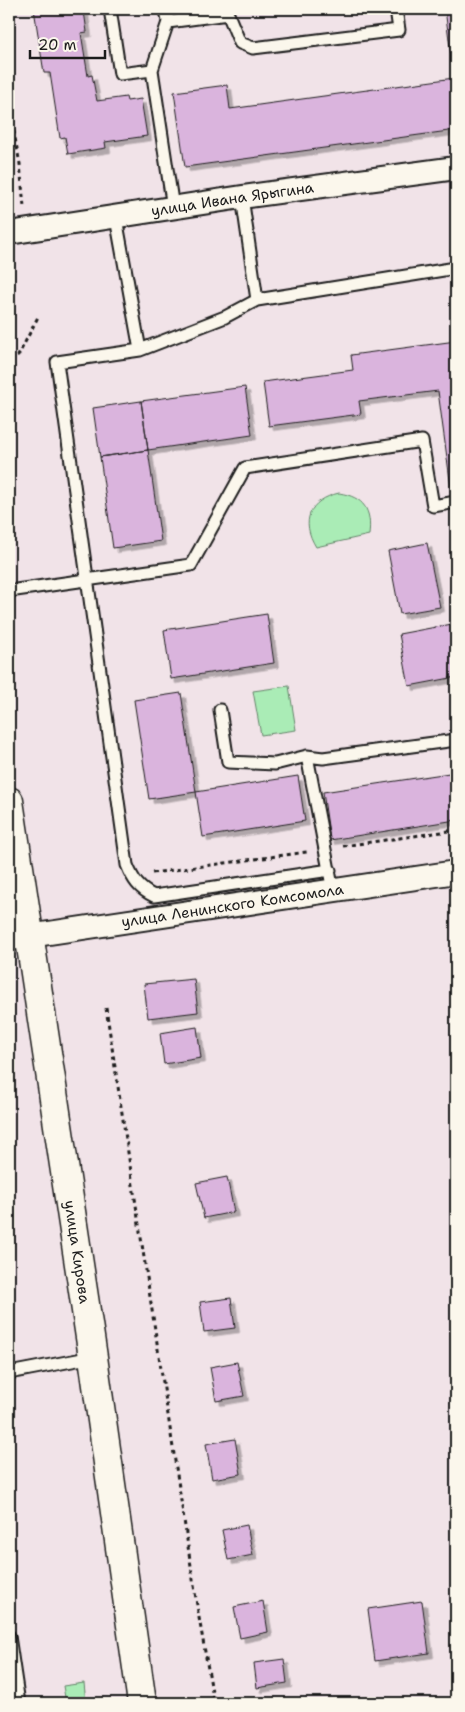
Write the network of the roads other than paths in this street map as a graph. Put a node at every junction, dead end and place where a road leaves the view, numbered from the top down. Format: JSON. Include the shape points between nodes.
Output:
{"nodes":[{"id":1,"x":110,"y":9,"type":"edge"},
{"id":2,"x":166,"y":9,"type":"edge"},
{"id":3,"x":396,"y":9,"type":"edge"},
{"id":4,"x":168,"y":22,"type":"junction"},
{"id":5,"x":152,"y":70,"type":"junction"},
{"id":6,"x":456,"y":168,"type":"edge"},
{"id":7,"x":242,"y":197,"type":"junction"},
{"id":8,"x":173,"y":208,"type":"junction"},
{"id":9,"x":116,"y":218,"type":"junction"},
{"id":10,"x":9,"y":234,"type":"edge"},
{"id":11,"x":456,"y":268,"type":"edge"},
{"id":12,"x":257,"y":300,"type":"junction"},
{"id":13,"x":140,"y":350,"type":"junction"},
{"id":14,"x":456,"y":502,"type":"edge"},
{"id":15,"x":88,"y":581,"type":"junction"},
{"id":16,"x":9,"y":591,"type":"edge"},
{"id":17,"x":220,"y":710,"type":"dead end"},
{"id":18,"x":456,"y":740,"type":"edge"},
{"id":19,"x":307,"y":756,"type":"junction"},
{"id":20,"x":9,"y":800,"type":"edge"},
{"id":21,"x":456,"y":872,"type":"edge"},
{"id":22,"x":332,"y":880,"type":"junction"},
{"id":23,"x":19,"y":937,"type":"edge"},
{"id":24,"x":93,"y":1357,"type":"junction"},
{"id":25,"x":9,"y":1373,"type":"edge"},
{"id":26,"x":9,"y":1636,"type":"edge"},
{"id":27,"x":12,"y":1687,"type":"edge"},
{"id":28,"x":19,"y":1703,"type":"edge"},
{"id":29,"x":142,"y":1703,"type":"edge"}],
"edges":[{"from":1,"to":5,"type":"lane","via":[[120,74]]},
{"from":2,"to":4,"type":"lane"},
{"from":3,"to":4,"type":"lane","via":[[399,30],[253,48],[240,43],[228,14]]},
{"from":4,"to":5,"type":"lane"},
{"from":5,"to":8,"type":"lane"},
{"from":6,"to":7,"type":"street","name":"улица Ивана Ярыгина"},
{"from":7,"to":8,"type":"street","name":"улица Ивана Ярыгина"},
{"from":7,"to":12,"type":"lane"},
{"from":8,"to":9,"type":"street","name":"улица Ивана Ярыгина"},
{"from":9,"to":10,"type":"street","name":"улица Ивана Ярыгина"},
{"from":9,"to":13,"type":"lane"},
{"from":11,"to":12,"type":"lane"},
{"from":12,"to":13,"type":"lane","via":[[225,317]]},
{"from":13,"to":15,"type":"lane","via":[[57,362]]},
{"from":14,"to":15,"type":"lane","via":[[433,506],[422,441],[245,468],[191,565]]},
{"from":15,"to":16,"type":"lane"},
{"from":15,"to":22,"type":"lane","via":[[127,865],[132,876],[154,896]]},
{"from":17,"to":19,"type":"lane","via":[[228,762],[275,764]]},
{"from":18,"to":19,"type":"lane","via":[[323,758]]},
{"from":19,"to":22,"type":"lane"},
{"from":20,"to":23,"type":"main road","name":"улица Кирова"},
{"from":21,"to":22,"type":"street","name":"улица Ленинского Комсомола"},
{"from":22,"to":23,"type":"street","name":"улица Ленинского Комсомола"},
{"from":23,"to":24,"type":"main road","name":"улица Кирова"},
{"from":24,"to":25,"type":"lane"},
{"from":24,"to":29,"type":"main road","name":"улица Кирова"},
{"from":26,"to":27,"type":"lane"},
{"from":27,"to":28,"type":"lane"}]}
